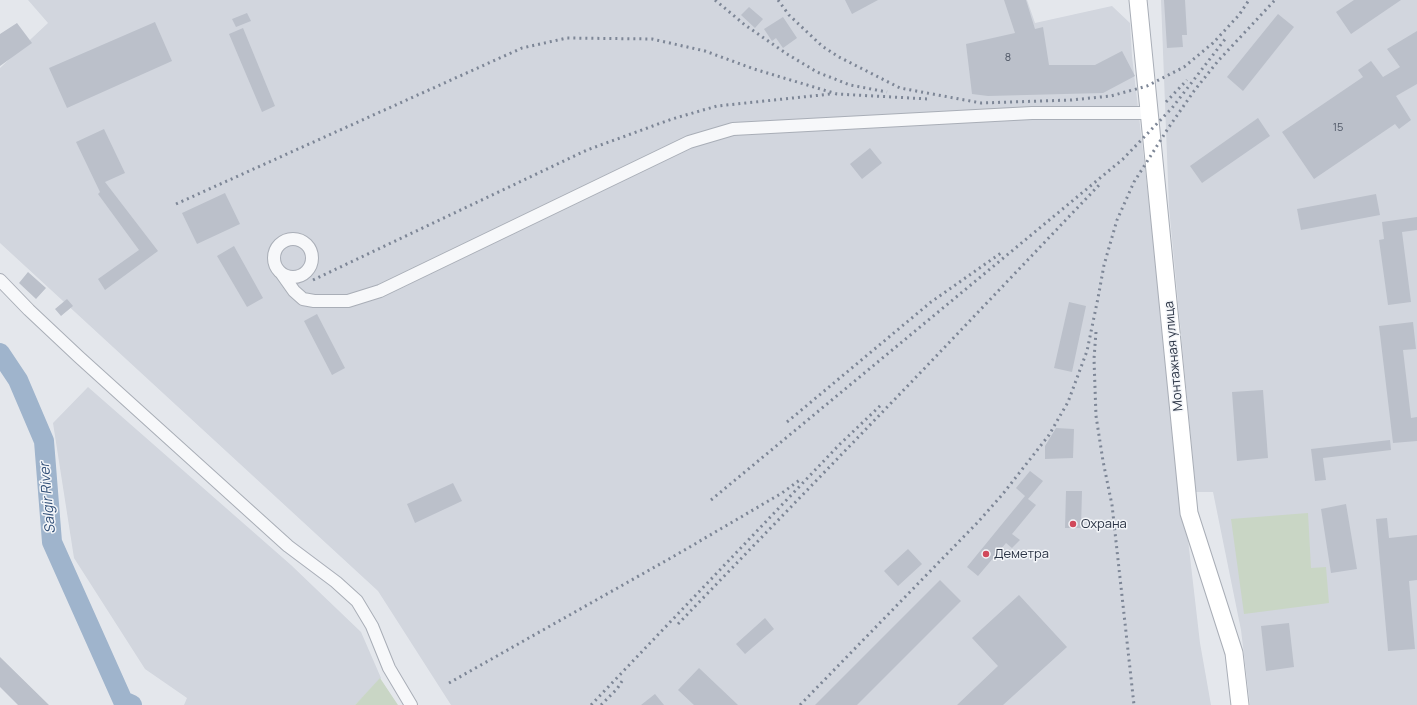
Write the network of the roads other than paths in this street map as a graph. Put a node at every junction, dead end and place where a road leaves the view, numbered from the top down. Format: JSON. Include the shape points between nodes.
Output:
{"nodes":[{"id":1,"x":1138,"y":0,"type":"edge"},
{"id":2,"x":1150,"y":113,"type":"junction"},
{"id":3,"x":282,"y":274,"type":"dead end"},
{"id":4,"x":0,"y":280,"type":"edge"},
{"id":5,"x":411,"y":705,"type":"edge"},
{"id":6,"x":1240,"y":705,"type":"edge"}],
"edges":[{"from":1,"to":2,"type":"street","name":"Монтажная улица"},
{"from":2,"to":3,"type":"street","via":[[1032,113],[733,129],[689,142],[380,291],[348,302],[314,302],[303,299]]},
{"from":2,"to":6,"type":"street","name":"Монтажная улица","via":[[1189,513],[1234,653]]},
{"from":4,"to":5,"type":"street","via":[[28,310],[288,546],[357,601],[372,626],[389,668]]}]}
